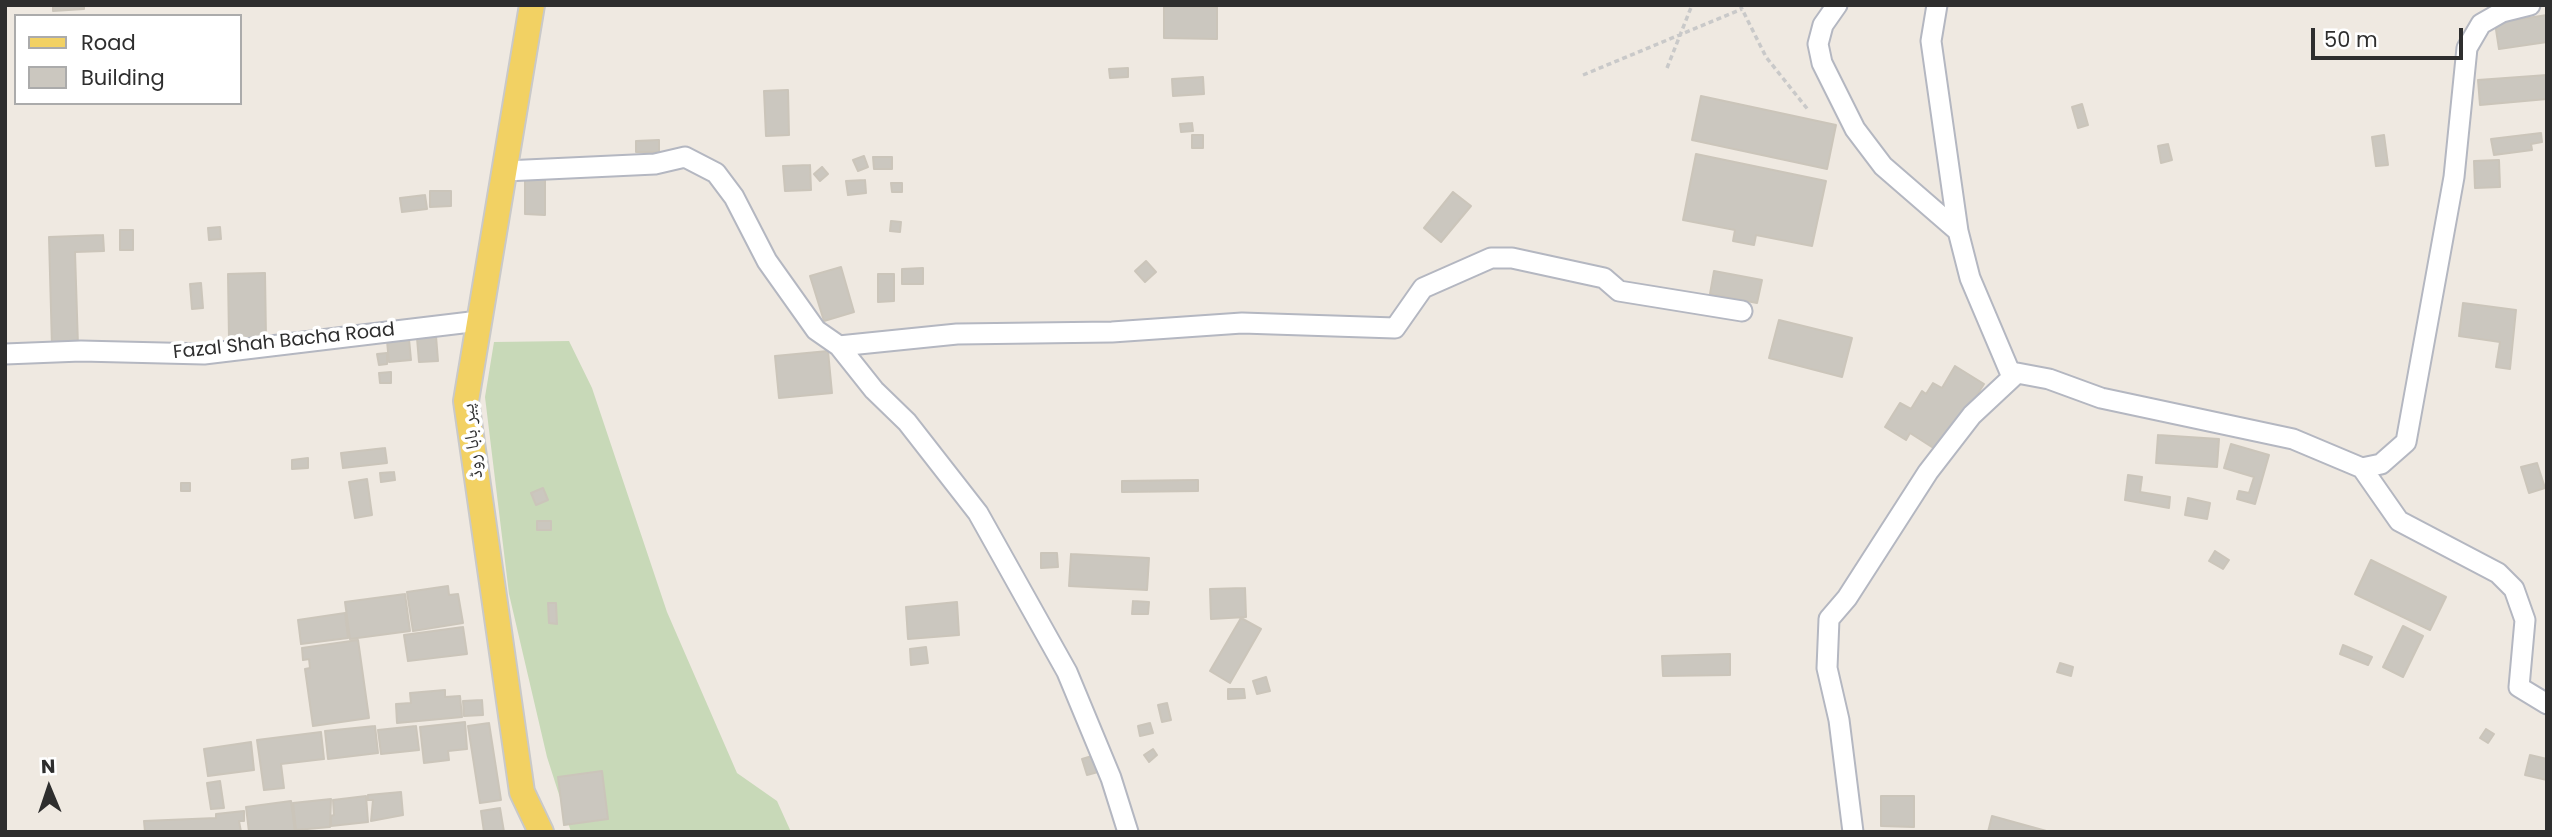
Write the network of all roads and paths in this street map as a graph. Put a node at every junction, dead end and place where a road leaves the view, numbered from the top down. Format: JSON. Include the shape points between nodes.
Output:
{"nodes":[{"id":1,"x":532,"y":5,"type":"edge"},
{"id":2,"x":1692,"y":5,"type":"edge"},
{"id":3,"x":1837,"y":5,"type":"edge"},
{"id":4,"x":1937,"y":5,"type":"edge"},
{"id":5,"x":2529,"y":5,"type":"edge"},
{"id":6,"x":1741,"y":7,"type":"edge"},
{"id":7,"x":1681,"y":35,"type":"junction"},
{"id":8,"x":1667,"y":68,"type":"dead end"},
{"id":9,"x":1583,"y":75,"type":"dead end"},
{"id":10,"x":1809,"y":111,"type":"dead end"},
{"id":11,"x":505,"y":171,"type":"junction"},
{"id":12,"x":1958,"y":230,"type":"junction"},
{"id":13,"x":1742,"y":312,"type":"dead end"},
{"id":14,"x":479,"y":321,"type":"junction"},
{"id":15,"x":839,"y":346,"type":"junction"},
{"id":16,"x":5,"y":354,"type":"edge"},
{"id":17,"x":2012,"y":377,"type":"junction"},
{"id":18,"x":2362,"y":468,"type":"junction"},
{"id":19,"x":2547,"y":704,"type":"edge"},
{"id":20,"x":541,"y":832,"type":"edge"},
{"id":21,"x":1128,"y":832,"type":"edge"},
{"id":22,"x":1853,"y":832,"type":"edge"}],
"edges":[{"from":1,"to":11,"type":"main road","name":"پیر بابا روڈ"},
{"from":2,"to":7,"type":"path"},
{"from":3,"to":12,"type":"street","via":[[1822,26],[1818,44],[1822,63],[1854,129],[1883,166]]},
{"from":4,"to":12,"type":"street","via":[[1931,41]]},
{"from":5,"to":18,"type":"street","via":[[2481,24],[2467,48],[2454,177],[2406,442],[2381,464]]},
{"from":6,"to":7,"type":"path"},
{"from":6,"to":10,"type":"path","via":[[1766,57]]},
{"from":7,"to":8,"type":"path"},
{"from":7,"to":9,"type":"path"},
{"from":11,"to":14,"type":"main road","name":"پیر بابا روڈ"},
{"from":11,"to":15,"type":"street","via":[[655,164],[685,157],[716,173],[774,271],[816,330]]},
{"from":12,"to":17,"type":"street","via":[[1970,278]]},
{"from":13,"to":15,"type":"street","via":[[1619,292],[1604,278],[1512,258],[1492,258],[1423,288],[1395,328],[1242,323],[1112,332],[957,334]]},
{"from":14,"to":16,"type":"street","name":"Fazal Shah Bacha Road","via":[[204,354]]},
{"from":14,"to":20,"type":"main road","name":"پیر بابا روڈ","via":[[466,401],[522,792]]},
{"from":15,"to":21,"type":"street","via":[[907,422],[978,513],[1067,672]]},
{"from":17,"to":18,"type":"street","via":[[2017,373],[2049,379],[2101,398],[2293,439]]},
{"from":17,"to":22,"type":"street","via":[[1972,415],[1927,472],[1829,619],[1827,668],[1839,720]]},
{"from":18,"to":19,"type":"street","via":[[2399,522],[2498,573],[2514,589],[2525,620],[2519,687]]}]}
